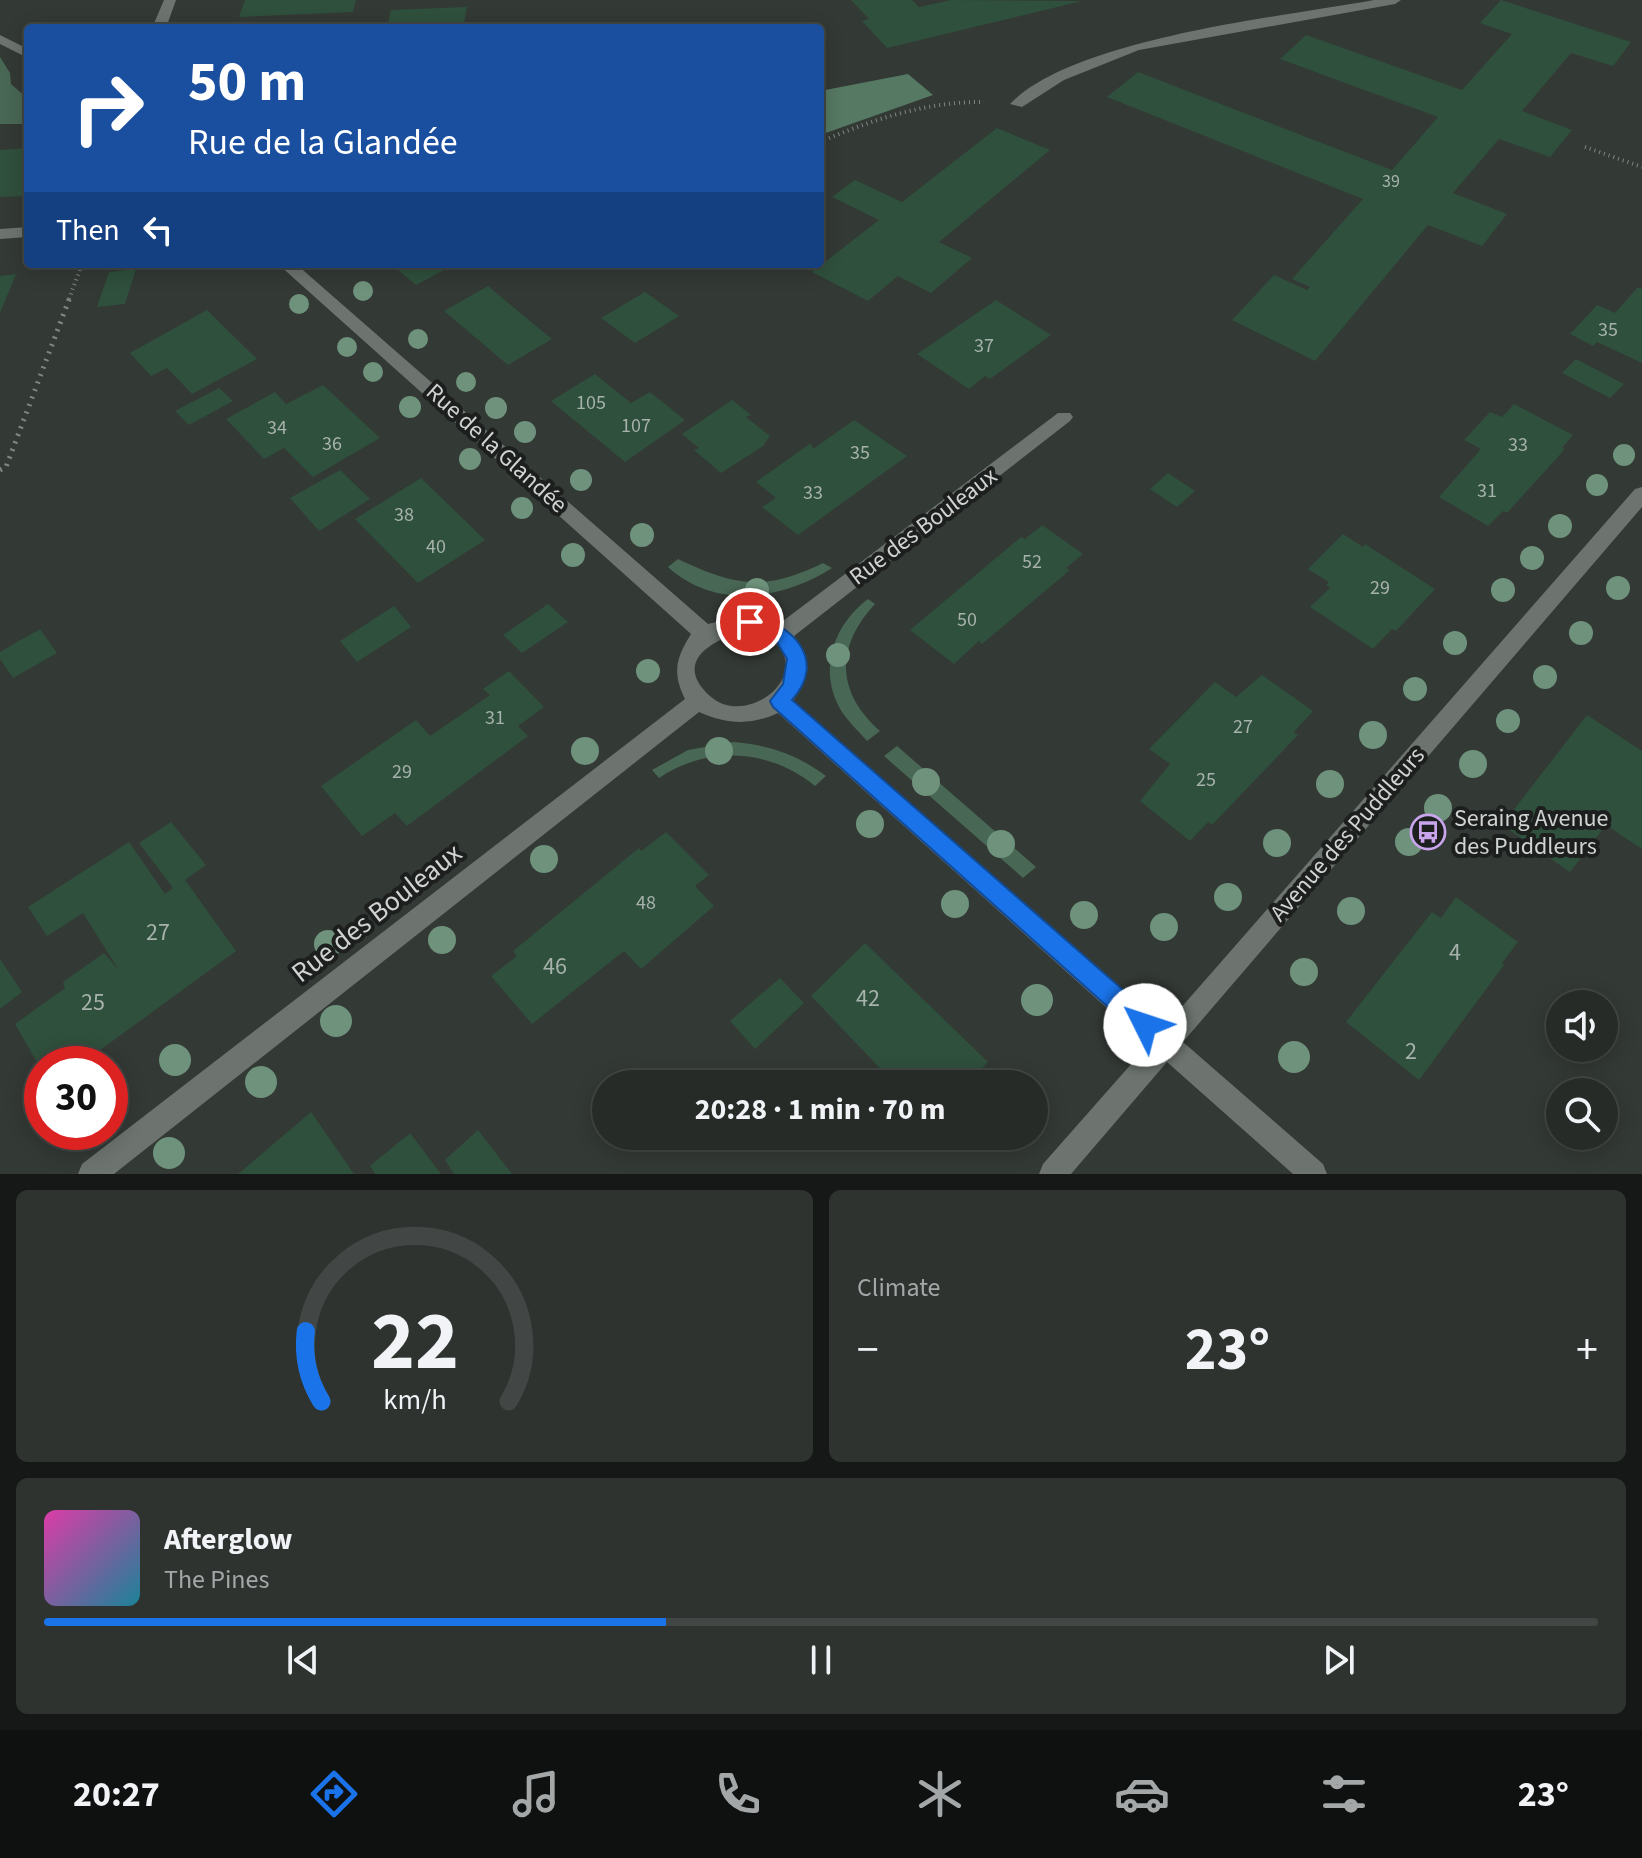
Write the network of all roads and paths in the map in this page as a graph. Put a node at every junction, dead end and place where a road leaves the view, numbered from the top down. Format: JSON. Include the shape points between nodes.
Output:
{"nodes":[{"id":1,"x":170,"y":0,"type":"edge"},
{"id":2,"x":1395,"y":0,"type":"edge"},
{"id":3,"x":161,"y":24,"type":"edge"},
{"id":4,"x":0,"y":39,"type":"edge"},
{"id":5,"x":24,"y":52,"type":"edge"},
{"id":6,"x":1017,"y":104,"type":"joint"},
{"id":7,"x":824,"y":140,"type":"edge"},
{"id":8,"x":1585,"y":147,"type":"dead end"},
{"id":9,"x":1642,"y":167,"type":"edge"},
{"id":10,"x":24,"y":232,"type":"edge"},
{"id":11,"x":0,"y":234,"type":"edge"},
{"id":12,"x":81,"y":268,"type":"edge"},
{"id":13,"x":291,"y":268,"type":"edge"},
{"id":14,"x":1064,"y":417,"type":"dead end"},
{"id":15,"x":0,"y":470,"type":"edge"},
{"id":16,"x":1642,"y":494,"type":"edge"},
{"id":17,"x":705,"y":634,"type":"junction"},
{"id":18,"x":781,"y":634,"type":"junction"},
{"id":19,"x":699,"y":700,"type":"junction"},
{"id":20,"x":779,"y":701,"type":"junction"},
{"id":21,"x":1167,"y":1044,"type":"junction"},
{"id":22,"x":92,"y":1174,"type":"edge"},
{"id":23,"x":1053,"y":1174,"type":"edge"},
{"id":24,"x":1313,"y":1174,"type":"edge"}],
"edges":[{"from":1,"to":3,"type":"street"},
{"from":2,"to":6,"type":"street","via":[[1136,47],[1059,77]]},
{"from":4,"to":5,"type":"street"},
{"from":6,"to":7,"type":"path","via":[[958,102]]},
{"from":8,"to":9,"type":"path"},
{"from":10,"to":11,"type":"street"},
{"from":12,"to":15,"type":"path","via":[[6,467]]},
{"from":13,"to":17,"type":"street","name":"Rue de la Glandée"},
{"from":14,"to":18,"type":"street","name":"Rue des Bouleaux"},
{"from":16,"to":21,"type":"street","name":"Avenue des Puddleurs"},
{"from":17,"to":18,"type":"street","via":[[718,626],[750,622]]},
{"from":17,"to":19,"type":"street","via":[[686,659],[689,687]]},
{"from":18,"to":20,"type":"street","via":[[797,658],[797,673]]},
{"from":19,"to":20,"type":"street","via":[[729,714],[764,710]]},
{"from":19,"to":22,"type":"street","name":"Rue des Bouleaux"},
{"from":20,"to":21,"type":"street"},
{"from":21,"to":23,"type":"street","name":"Avenue des Puddleurs"},
{"from":21,"to":24,"type":"street"}]}
